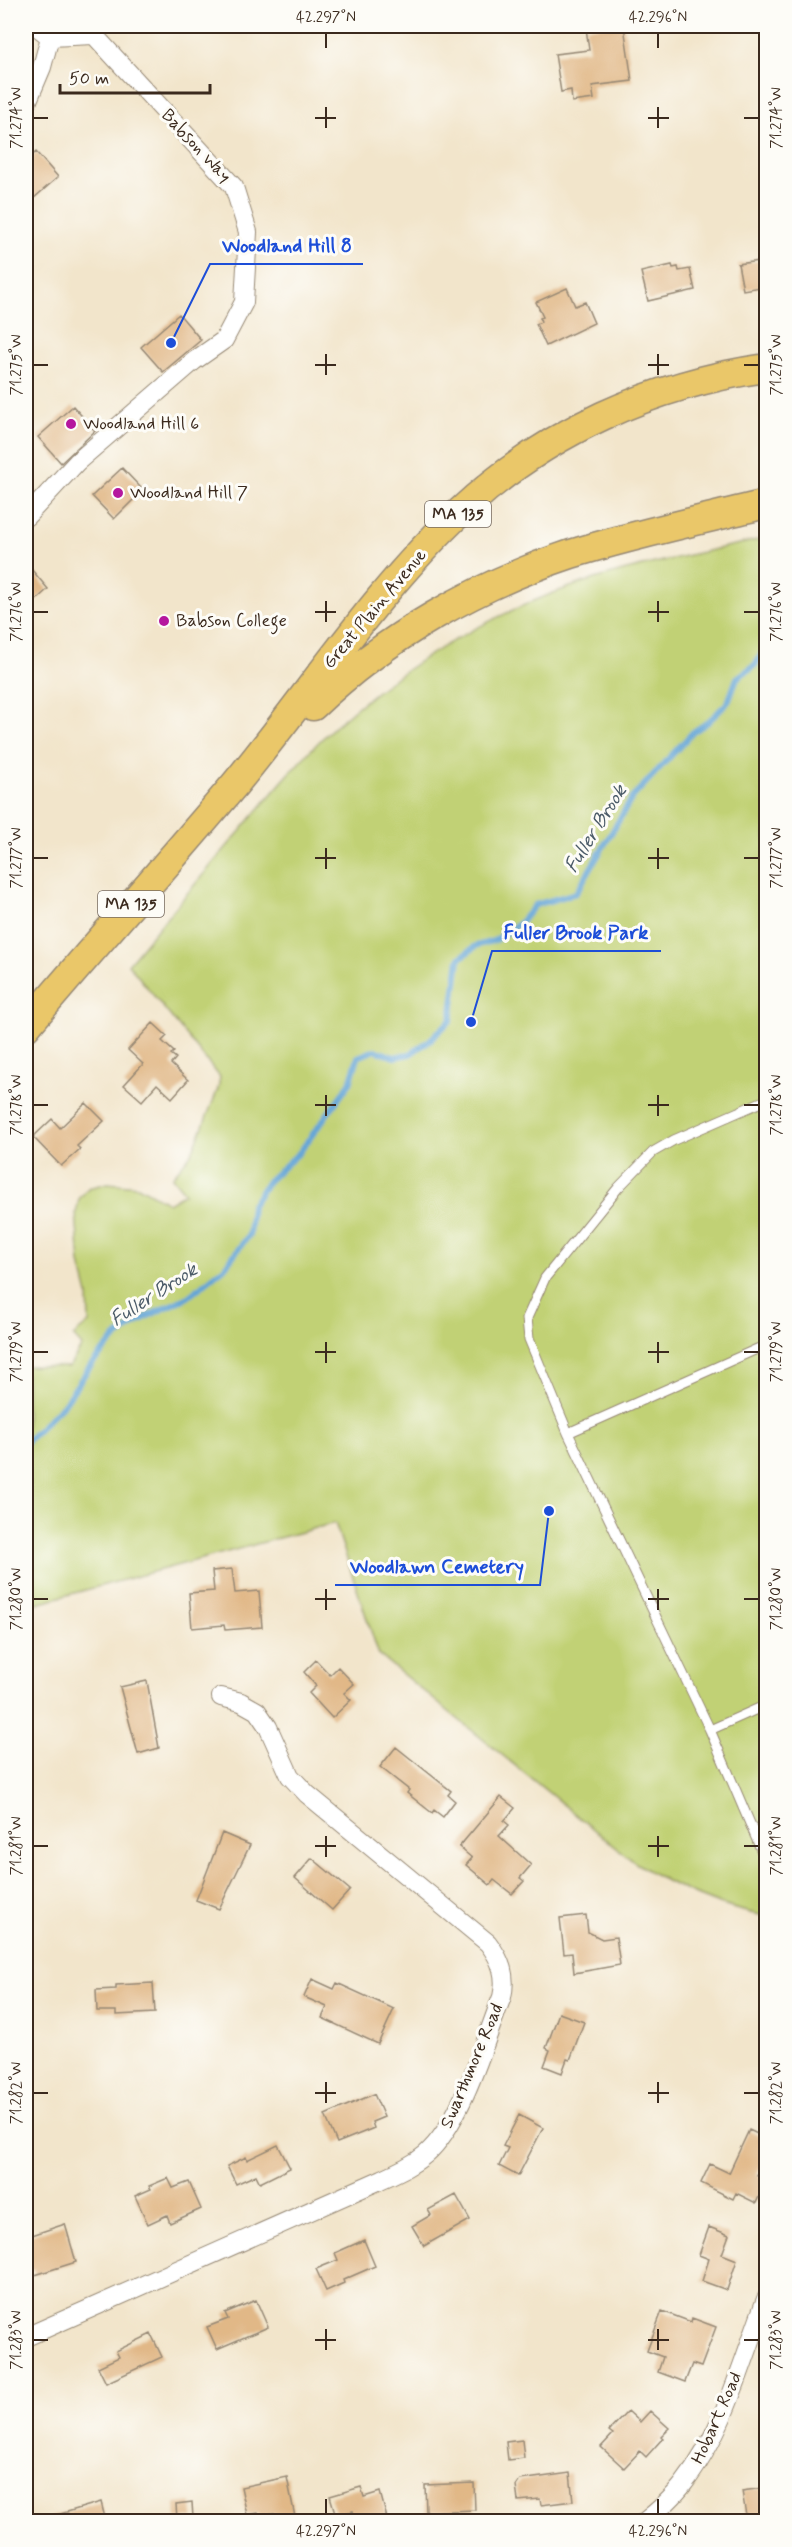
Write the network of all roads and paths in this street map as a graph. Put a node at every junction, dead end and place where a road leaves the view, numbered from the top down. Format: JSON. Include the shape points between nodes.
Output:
{"nodes":[{"id":1,"x":43,"y":31,"type":"edge"},
{"id":2,"x":26,"y":105,"type":"edge"},
{"id":3,"x":766,"y":368,"type":"edge"},
{"id":4,"x":766,"y":504,"type":"edge"},
{"id":5,"x":26,"y":517,"type":"edge"},
{"id":6,"x":237,"y":782,"type":"junction"},
{"id":7,"x":26,"y":1027,"type":"edge"},
{"id":8,"x":766,"y":1100,"type":"edge"},
{"id":9,"x":766,"y":1345,"type":"edge"},
{"id":10,"x":568,"y":1433,"type":"junction"},
{"id":11,"x":221,"y":1697,"type":"dead end"},
{"id":12,"x":766,"y":1705,"type":"edge"},
{"id":13,"x":710,"y":1730,"type":"junction"},
{"id":14,"x":766,"y":1861,"type":"edge"},
{"id":15,"x":766,"y":2299,"type":"edge"},
{"id":16,"x":26,"y":2337,"type":"edge"},
{"id":17,"x":644,"y":2522,"type":"edge"}],
"edges":[{"from":1,"to":2,"type":"street","name":"Babson Way","via":[[42,68]]},
{"from":1,"to":5,"type":"street","name":"Babson Way","via":[[94,35],[234,187],[248,232],[244,302],[224,340],[77,462]]},
{"from":3,"to":6,"type":"main road","name":"Great Plain Avenue","number":"MA 135","via":[[702,379],[636,401],[568,433],[507,472],[455,517],[382,598]]},
{"from":4,"to":6,"type":"main road","name":"Great Plain Avenue","number":"MA 135","via":[[571,554],[443,612],[357,666]]},
{"from":6,"to":7,"type":"main road","name":"Great Plain Avenue","number":"MA 135"},
{"from":8,"to":10,"type":"lane","via":[[653,1152],[618,1188],[545,1278],[527,1318],[529,1339]]},
{"from":9,"to":10,"type":"lane"},
{"from":10,"to":13,"type":"lane"},
{"from":11,"to":16,"type":"street","name":"Swarthmore Road","via":[[257,1711],[268,1726],[290,1776],[306,1794],[488,1943],[502,1968],[502,1997],[452,2122],[418,2160]]},
{"from":12,"to":13,"type":"lane"},
{"from":13,"to":14,"type":"lane"},
{"from":15,"to":17,"type":"street","name":"Hobart Road","via":[[704,2453],[678,2491]]}]}
